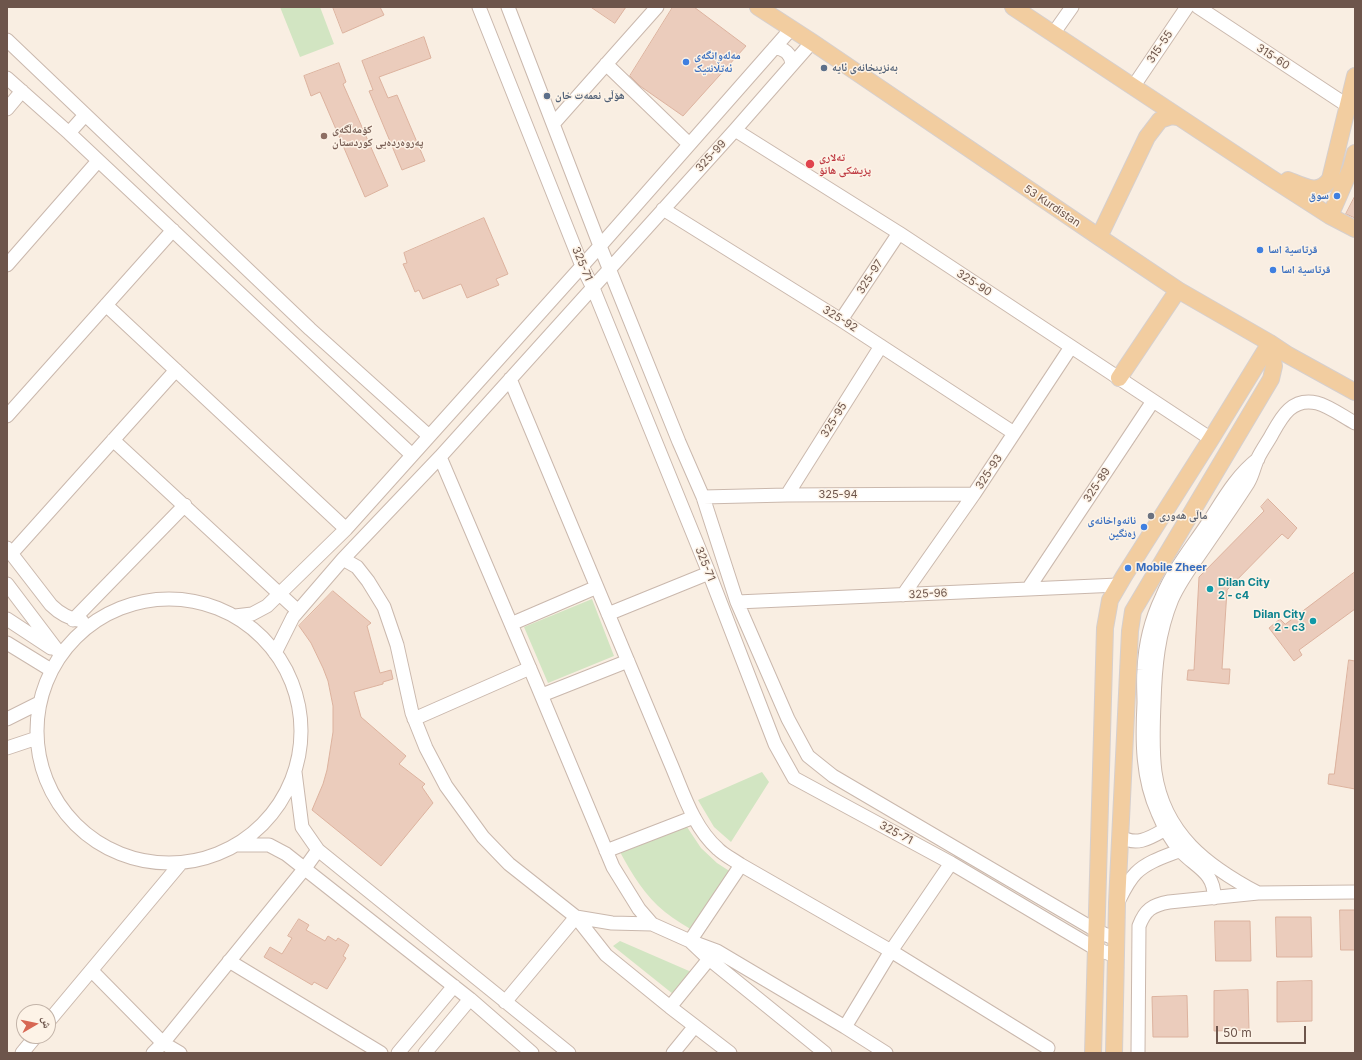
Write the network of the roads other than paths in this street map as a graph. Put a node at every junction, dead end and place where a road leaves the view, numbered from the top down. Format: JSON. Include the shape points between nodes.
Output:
{"nodes":[{"id":1,"x":479,"y":7,"type":"edge"},
{"id":2,"x":508,"y":7,"type":"edge"},
{"id":3,"x":658,"y":7,"type":"edge"},
{"id":4,"x":758,"y":7,"type":"edge"},
{"id":5,"x":1013,"y":7,"type":"edge"},
{"id":6,"x":1072,"y":7,"type":"edge"},
{"id":7,"x":1187,"y":7,"type":"edge"},
{"id":8,"x":1198,"y":7,"type":"edge"},
{"id":9,"x":791,"y":29,"type":"junction"},
{"id":10,"x":1053,"y":34,"type":"junction"},
{"id":11,"x":7,"y":40,"type":"edge"},
{"id":12,"x":812,"y":42,"type":"junction"},
{"id":13,"x":774,"y":48,"type":"junction"},
{"id":14,"x":606,"y":64,"type":"junction"},
{"id":15,"x":792,"y":64,"type":"junction"},
{"id":16,"x":1355,"y":76,"type":"edge"},
{"id":17,"x":7,"y":78,"type":"edge"},
{"id":18,"x":1133,"y":87,"type":"junction"},
{"id":19,"x":22,"y":92,"type":"junction"},
{"id":20,"x":1348,"y":106,"type":"junction"},
{"id":21,"x":7,"y":109,"type":"edge"},
{"id":22,"x":85,"y":114,"type":"junction"},
{"id":23,"x":1178,"y":116,"type":"junction"},
{"id":24,"x":554,"y":123,"type":"junction"},
{"id":25,"x":735,"y":130,"type":"junction"},
{"id":26,"x":69,"y":133,"type":"junction"},
{"id":27,"x":689,"y":144,"type":"junction"},
{"id":28,"x":1353,"y":160,"type":"edge"},
{"id":29,"x":98,"y":161,"type":"junction"},
{"id":30,"x":1336,"y":161,"type":"junction"},
{"id":31,"x":1272,"y":178,"type":"junction"},
{"id":32,"x":663,"y":209,"type":"junction"},
{"id":33,"x":1330,"y":216,"type":"junction"},
{"id":34,"x":1355,"y":229,"type":"edge"},
{"id":35,"x":173,"y":230,"type":"junction"},
{"id":36,"x":899,"y":233,"type":"junction"},
{"id":37,"x":1099,"y":237,"type":"junction"},
{"id":38,"x":600,"y":246,"type":"junction"},
{"id":39,"x":7,"y":265,"type":"edge"},
{"id":40,"x":582,"y":266,"type":"junction"},
{"id":41,"x":609,"y":270,"type":"junction"},
{"id":42,"x":593,"y":288,"type":"junction"},
{"id":43,"x":1178,"y":290,"type":"junction"},
{"id":44,"x":106,"y":305,"type":"junction"},
{"id":45,"x":842,"y":320,"type":"junction"},
{"id":46,"x":1270,"y":343,"type":"junction"},
{"id":47,"x":881,"y":346,"type":"junction"},
{"id":48,"x":1071,"y":347,"type":"junction"},
{"id":49,"x":176,"y":370,"type":"junction"},
{"id":50,"x":1119,"y":378,"type":"junction"},
{"id":51,"x":510,"y":379,"type":"junction"},
{"id":52,"x":1355,"y":392,"type":"edge"},
{"id":53,"x":1153,"y":401,"type":"junction"},
{"id":54,"x":7,"y":416,"type":"edge"},
{"id":55,"x":1355,"y":423,"type":"edge"},
{"id":56,"x":1014,"y":433,"type":"junction"},
{"id":57,"x":429,"y":436,"type":"junction"},
{"id":58,"x":1211,"y":439,"type":"junction"},
{"id":59,"x":114,"y":440,"type":"junction"},
{"id":60,"x":412,"y":455,"type":"junction"},
{"id":61,"x":440,"y":457,"type":"junction"},
{"id":62,"x":974,"y":494,"type":"junction"},
{"id":63,"x":787,"y":495,"type":"junction"},
{"id":64,"x":703,"y":497,"type":"junction"},
{"id":65,"x":185,"y":505,"type":"junction"},
{"id":66,"x":346,"y":529,"type":"junction"},
{"id":67,"x":9,"y":551,"type":"edge"},
{"id":68,"x":344,"y":559,"type":"junction"},
{"id":69,"x":709,"y":573,"type":"junction"},
{"id":70,"x":7,"y":584,"type":"edge"},
{"id":71,"x":1118,"y":585,"type":"junction"},
{"id":72,"x":597,"y":587,"type":"junction"},
{"id":73,"x":1028,"y":589,"type":"junction"},
{"id":74,"x":281,"y":593,"type":"junction"},
{"id":75,"x":903,"y":595,"type":"junction"},
{"id":76,"x":737,"y":602,"type":"junction"},
{"id":77,"x":298,"y":611,"type":"junction"},
{"id":78,"x":608,"y":614,"type":"junction"},
{"id":79,"x":235,"y":616,"type":"junction"},
{"id":80,"x":7,"y":618,"type":"edge"},
{"id":81,"x":98,"y":619,"type":"junction"},
{"id":82,"x":73,"y":620,"type":"junction"},
{"id":83,"x":511,"y":624,"type":"junction"},
{"id":84,"x":7,"y":643,"type":"edge"},
{"id":85,"x":276,"y":653,"type":"junction"},
{"id":86,"x":60,"y":654,"type":"junction"},
{"id":87,"x":628,"y":661,"type":"junction"},
{"id":88,"x":530,"y":668,"type":"junction"},
{"id":89,"x":51,"y":670,"type":"junction"},
{"id":90,"x":542,"y":695,"type":"junction"},
{"id":91,"x":39,"y":703,"type":"junction"},
{"id":92,"x":414,"y":718,"type":"junction"},
{"id":93,"x":7,"y":719,"type":"edge"},
{"id":94,"x":37,"y":738,"type":"junction"},
{"id":95,"x":7,"y":748,"type":"edge"},
{"id":96,"x":295,"y":771,"type":"junction"},
{"id":97,"x":694,"y":817,"type":"junction"},
{"id":98,"x":1170,"y":827,"type":"junction"},
{"id":99,"x":1120,"y":836,"type":"junction"},
{"id":100,"x":236,"y":845,"type":"junction"},
{"id":101,"x":1185,"y":848,"type":"junction"},
{"id":102,"x":318,"y":850,"type":"junction"},
{"id":103,"x":606,"y":851,"type":"junction"},
{"id":104,"x":181,"y":863,"type":"junction"},
{"id":105,"x":951,"y":863,"type":"junction"},
{"id":106,"x":741,"y":865,"type":"junction"},
{"id":107,"x":305,"y":868,"type":"junction"},
{"id":108,"x":1355,"y":892,"type":"edge"},
{"id":109,"x":1258,"y":893,"type":"junction"},
{"id":110,"x":1214,"y":898,"type":"junction"},
{"id":111,"x":1117,"y":903,"type":"junction"},
{"id":112,"x":576,"y":917,"type":"junction"},
{"id":113,"x":652,"y":924,"type":"junction"},
{"id":114,"x":1097,"y":931,"type":"junction"},
{"id":115,"x":1116,"y":939,"type":"junction"},
{"id":116,"x":690,"y":941,"type":"junction"},
{"id":117,"x":1096,"y":949,"type":"junction"},
{"id":118,"x":891,"y":951,"type":"junction"},
{"id":119,"x":1116,"y":956,"type":"junction"},
{"id":120,"x":709,"y":959,"type":"junction"},
{"id":121,"x":229,"y":961,"type":"junction"},
{"id":122,"x":92,"y":970,"type":"junction"},
{"id":123,"x":454,"y":986,"type":"junction"},
{"id":124,"x":470,"y":999,"type":"junction"},
{"id":125,"x":505,"y":1002,"type":"junction"},
{"id":126,"x":670,"y":1006,"type":"junction"},
{"id":127,"x":56,"y":1013,"type":"edge"},
{"id":128,"x":695,"y":1026,"type":"junction"},
{"id":129,"x":845,"y":1027,"type":"junction"},
{"id":130,"x":163,"y":1043,"type":"junction"},
{"id":131,"x":29,"y":1044,"type":"edge"},
{"id":132,"x":1048,"y":1048,"type":"dead end"},
{"id":133,"x":22,"y":1053,"type":"edge"},
{"id":134,"x":153,"y":1053,"type":"edge"},
{"id":135,"x":180,"y":1053,"type":"edge"},
{"id":136,"x":381,"y":1053,"type":"edge"},
{"id":137,"x":398,"y":1053,"type":"edge"},
{"id":138,"x":425,"y":1053,"type":"edge"},
{"id":139,"x":532,"y":1053,"type":"edge"},
{"id":140,"x":569,"y":1053,"type":"edge"},
{"id":141,"x":673,"y":1053,"type":"edge"},
{"id":142,"x":730,"y":1053,"type":"edge"},
{"id":143,"x":825,"y":1053,"type":"edge"},
{"id":144,"x":886,"y":1053,"type":"edge"},
{"id":145,"x":1093,"y":1053,"type":"edge"},
{"id":146,"x":1114,"y":1053,"type":"edge"},
{"id":147,"x":1138,"y":1053,"type":"edge"}],
"edges":[{"from":1,"to":40,"type":"street","name":"325-71"},
{"from":2,"to":24,"type":"street","name":"325-71"},
{"from":3,"to":14,"type":"street"},
{"from":4,"to":9,"type":"main road","name":"53 Kurdistan"},
{"from":5,"to":10,"type":"main road"},
{"from":6,"to":10,"type":"street"},
{"from":7,"to":18,"type":"street","name":"315-55"},
{"from":8,"to":20,"type":"street","name":"315-60"},
{"from":9,"to":12,"type":"main road","name":"53 Kurdistan"},
{"from":9,"to":13,"type":"street"},
{"from":10,"to":18,"type":"main road"},
{"from":11,"to":22,"type":"street"},
{"from":12,"to":15,"type":"street","name":"325-99"},
{"from":12,"to":37,"type":"main road","name":"53 Kurdistan"},
{"from":13,"to":15,"type":"street","via":[[787,52]]},
{"from":13,"to":27,"type":"street"},
{"from":14,"to":24,"type":"street"},
{"from":14,"to":27,"type":"street"},
{"from":15,"to":25,"type":"street","name":"325-99"},
{"from":16,"to":20,"type":"main road"},
{"from":17,"to":19,"type":"street"},
{"from":18,"to":23,"type":"main road"},
{"from":19,"to":21,"type":"street"},
{"from":19,"to":26,"type":"street"},
{"from":20,"to":30,"type":"main road"},
{"from":22,"to":26,"type":"street"},
{"from":22,"to":57,"type":"street","via":[[310,329]]},
{"from":23,"to":31,"type":"main road"},
{"from":23,"to":37,"type":"main road","via":[[1160,120],[1147,137]]},
{"from":24,"to":38,"type":"street","name":"325-71"},
{"from":25,"to":32,"type":"street","name":"325-99"},
{"from":25,"to":36,"type":"street","name":"325-90"},
{"from":26,"to":29,"type":"street"},
{"from":27,"to":38,"type":"street"},
{"from":28,"to":30,"type":"main road","via":[[1348,169],[1339,166]]},
{"from":28,"to":33,"type":"main road"},
{"from":29,"to":35,"type":"street"},
{"from":29,"to":39,"type":"street"},
{"from":30,"to":31,"type":"main road","via":[[1330,179],[1325,186],[1317,189]]},
{"from":31,"to":33,"type":"main road"},
{"from":32,"to":41,"type":"street","name":"325-99"},
{"from":32,"to":45,"type":"street","name":"325-92"},
{"from":33,"to":34,"type":"main road"},
{"from":35,"to":44,"type":"street"},
{"from":35,"to":60,"type":"street"},
{"from":36,"to":45,"type":"street","name":"325-97"},
{"from":36,"to":48,"type":"street","name":"325-90"},
{"from":37,"to":43,"type":"main road","name":"53 Kurdistan"},
{"from":38,"to":40,"type":"street"},
{"from":38,"to":41,"type":"street","name":"325-71"},
{"from":40,"to":42,"type":"street","name":"325-71"},
{"from":40,"to":57,"type":"street"},
{"from":41,"to":42,"type":"street","name":"325-99"},
{"from":41,"to":64,"type":"street","name":"325-71"},
{"from":42,"to":51,"type":"street","name":"325-99"},
{"from":42,"to":69,"type":"street","name":"325-71"},
{"from":43,"to":46,"type":"main road","name":"53 Kurdistan"},
{"from":43,"to":50,"type":"main road"},
{"from":44,"to":49,"type":"street"},
{"from":44,"to":54,"type":"street"},
{"from":45,"to":47,"type":"street","name":"325-92"},
{"from":46,"to":52,"type":"main road","name":"53 Kurdistan"},
{"from":46,"to":58,"type":"main road"},
{"from":46,"to":99,"type":"main road","via":[[1274,366],[1271,379],[1133,611]]},
{"from":47,"to":56,"type":"street","name":"325-92"},
{"from":47,"to":63,"type":"street","name":"325-95"},
{"from":48,"to":50,"type":"street","name":"325-90"},
{"from":48,"to":56,"type":"street","name":"325-93"},
{"from":49,"to":59,"type":"street"},
{"from":49,"to":66,"type":"street"},
{"from":50,"to":53,"type":"street","name":"325-90"},
{"from":51,"to":61,"type":"street","name":"325-99"},
{"from":51,"to":72,"type":"street"},
{"from":53,"to":58,"type":"street","name":"325-90"},
{"from":53,"to":73,"type":"street","name":"325-89"},
{"from":55,"to":98,"type":"street","via":[[1317,403],[1297,404],[1288,410],[1258,459],[1248,483],[1183,577],[1172,599],[1158,647],[1149,756]]},
{"from":56,"to":62,"type":"street","name":"325-93"},
{"from":57,"to":60,"type":"street"},
{"from":58,"to":71,"type":"main road"},
{"from":59,"to":65,"type":"street"},
{"from":59,"to":67,"type":"street"},
{"from":60,"to":66,"type":"street"},
{"from":61,"to":68,"type":"street","name":"325-99"},
{"from":61,"to":83,"type":"street"},
{"from":62,"to":63,"type":"street","name":"325-94"},
{"from":62,"to":75,"type":"street","name":"325-93"},
{"from":63,"to":64,"type":"street","name":"325-94"},
{"from":64,"to":76,"type":"street","name":"325-71"},
{"from":65,"to":74,"type":"street"},
{"from":65,"to":82,"type":"street"},
{"from":66,"to":74,"type":"street"},
{"from":67,"to":82,"type":"street","via":[[51,605]]},
{"from":68,"to":77,"type":"street","name":"325-99"},
{"from":68,"to":92,"type":"street","via":[[357,567],[384,607],[397,645]]},
{"from":69,"to":78,"type":"street"},
{"from":69,"to":105,"type":"street","name":"325-71","via":[[775,744],[794,778]]},
{"from":70,"to":86,"type":"street"},
{"from":71,"to":73,"type":"street","name":"325-96"},
{"from":71,"to":114,"type":"main road","via":[[1110,600],[1105,628]]},
{"from":72,"to":78,"type":"street"},
{"from":72,"to":83,"type":"street"},
{"from":73,"to":75,"type":"street","name":"325-96"},
{"from":74,"to":77,"type":"street"},
{"from":74,"to":79,"type":"street","via":[[267,606],[252,614]]},
{"from":75,"to":76,"type":"street","name":"325-96"},
{"from":76,"to":114,"type":"street","name":"325-71","via":[[788,719],[808,756],[833,776]]},
{"from":77,"to":85,"type":"street","name":"325-99"},
{"from":78,"to":87,"type":"street"},
{"from":79,"to":81,"type":"street","via":[[202,602],[166,598],[130,604]]},
{"from":79,"to":85,"type":"street","via":[[257,632]]},
{"from":80,"to":86,"type":"street"},
{"from":81,"to":82,"type":"street"},
{"from":81,"to":86,"type":"street","via":[[79,633]]},
{"from":83,"to":88,"type":"street"},
{"from":84,"to":89,"type":"street"},
{"from":85,"to":96,"type":"street","via":[[294,689],[301,730]]},
{"from":86,"to":89,"type":"street"},
{"from":87,"to":90,"type":"street"},
{"from":87,"to":97,"type":"street"},
{"from":88,"to":90,"type":"street"},
{"from":88,"to":92,"type":"street"},
{"from":89,"to":91,"type":"street"},
{"from":90,"to":103,"type":"street"},
{"from":91,"to":93,"type":"street"},
{"from":91,"to":94,"type":"street"},
{"from":92,"to":112,"type":"street","via":[[446,786],[483,837],[509,864]]},
{"from":94,"to":95,"type":"street"},
{"from":94,"to":104,"type":"street","via":[[46,779],[68,816],[78,825],[100,844],[139,860]]},
{"from":96,"to":100,"type":"street","via":[[282,800],[262,825]]},
{"from":96,"to":102,"type":"street","via":[[302,827]]},
{"from":97,"to":103,"type":"street"},
{"from":97,"to":106,"type":"street","via":[[719,850]]},
{"from":98,"to":99,"type":"street","via":[[1140,842],[1126,840]]},
{"from":98,"to":101,"type":"street"},
{"from":99,"to":111,"type":"main road"},
{"from":100,"to":104,"type":"street","via":[[210,857]]},
{"from":100,"to":107,"type":"street","via":[[269,845]]},
{"from":101,"to":109,"type":"street","via":[[1233,880]]},
{"from":101,"to":110,"type":"street","via":[[1208,875],[1214,889]]},
{"from":101,"to":111,"type":"street","via":[[1146,865],[1137,872]]},
{"from":102,"to":107,"type":"street"},
{"from":102,"to":125,"type":"street"},
{"from":103,"to":113,"type":"street","via":[[613,867]]},
{"from":104,"to":122,"type":"street"},
{"from":105,"to":117,"type":"street","name":"325-71"},
{"from":105,"to":118,"type":"street"},
{"from":106,"to":116,"type":"street"},
{"from":106,"to":118,"type":"street"},
{"from":107,"to":121,"type":"street"},
{"from":107,"to":123,"type":"street"},
{"from":108,"to":109,"type":"street"},
{"from":109,"to":110,"type":"street"},
{"from":110,"to":147,"type":"street","via":[[1159,904],[1150,908],[1143,916],[1139,926]]},
{"from":111,"to":115,"type":"main road"},
{"from":112,"to":113,"type":"street","via":[[612,923]]},
{"from":112,"to":125,"type":"street"},
{"from":112,"to":126,"type":"street","via":[[606,955]]},
{"from":113,"to":116,"type":"street"},
{"from":114,"to":115,"type":"street","name":"325-71"},
{"from":114,"to":117,"type":"main road"},
{"from":115,"to":119,"type":"main road"},
{"from":116,"to":120,"type":"street"},
{"from":116,"to":129,"type":"street","via":[[717,951]]},
{"from":117,"to":119,"type":"street","name":"325-71"},
{"from":117,"to":145,"type":"main road"},
{"from":118,"to":129,"type":"street"},
{"from":118,"to":132,"type":"street"},
{"from":119,"to":146,"type":"main road"},
{"from":120,"to":126,"type":"street"},
{"from":120,"to":143,"type":"street"},
{"from":121,"to":130,"type":"street"},
{"from":121,"to":136,"type":"street"},
{"from":122,"to":127,"type":"street"},
{"from":122,"to":130,"type":"street"},
{"from":123,"to":124,"type":"street"},
{"from":123,"to":137,"type":"street"},
{"from":124,"to":138,"type":"street"},
{"from":124,"to":139,"type":"street"},
{"from":125,"to":140,"type":"street"},
{"from":126,"to":128,"type":"street"},
{"from":128,"to":141,"type":"street"},
{"from":128,"to":142,"type":"street"},
{"from":129,"to":144,"type":"street"},
{"from":130,"to":134,"type":"street"},
{"from":130,"to":135,"type":"street"},
{"from":131,"to":133,"type":"street"}]}
